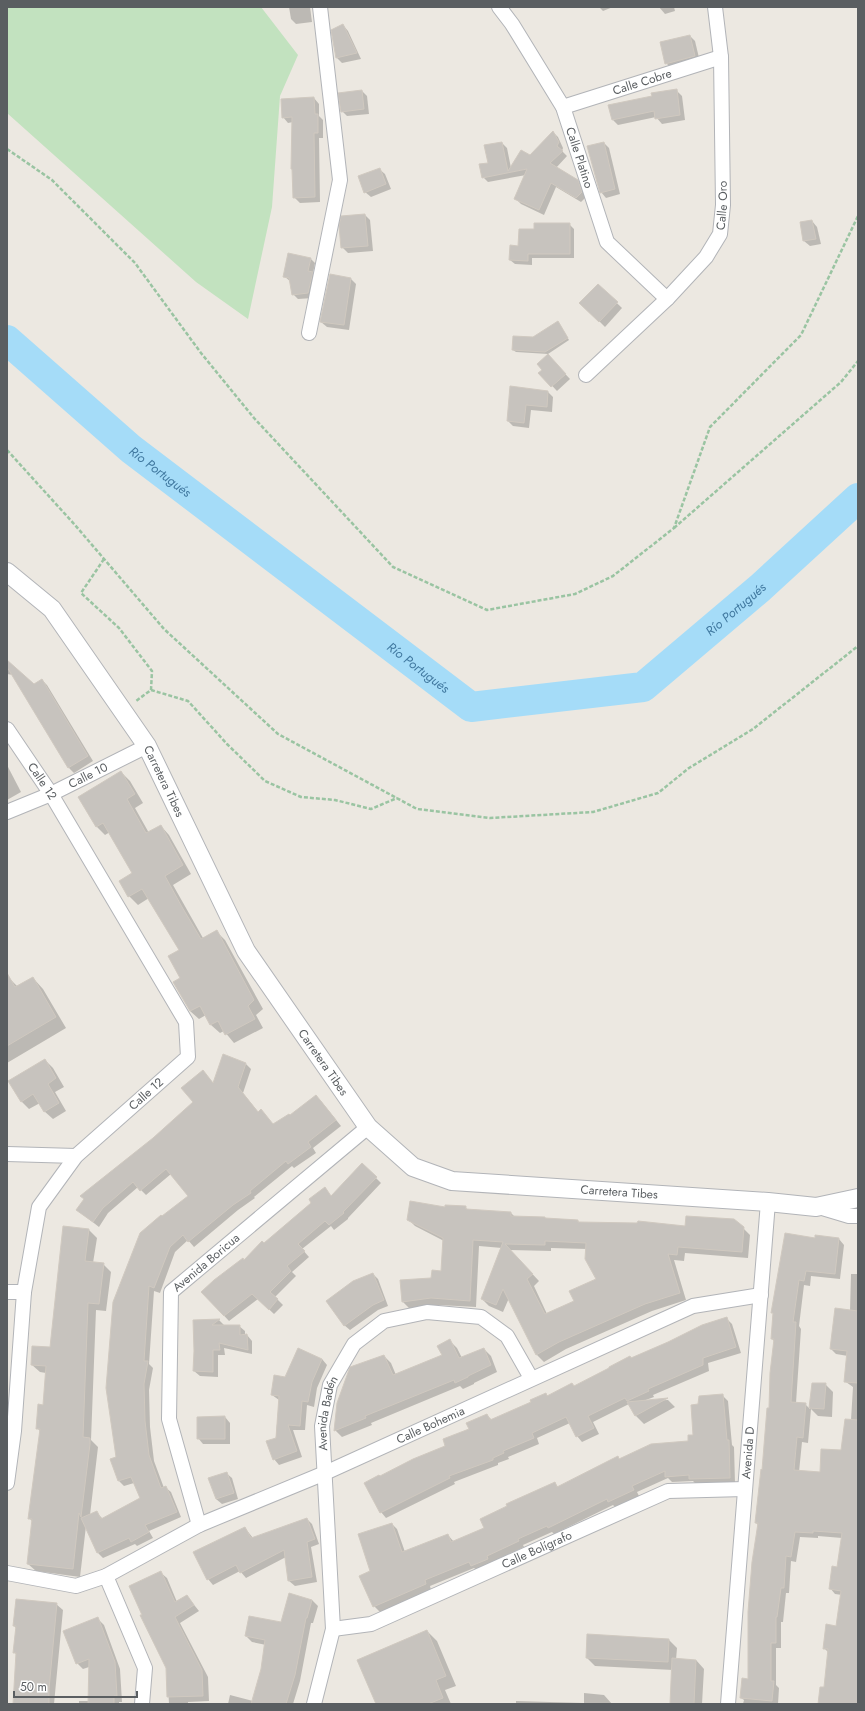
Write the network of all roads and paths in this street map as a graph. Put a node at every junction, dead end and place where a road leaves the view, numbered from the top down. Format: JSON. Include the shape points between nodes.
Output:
{"nodes":[{"id":1,"x":320,"y":7,"type":"edge"},
{"id":2,"x":499,"y":7,"type":"edge"},
{"id":3,"x":715,"y":7,"type":"edge"},
{"id":4,"x":722,"y":57,"type":"junction"},
{"id":5,"x":563,"y":107,"type":"junction"},
{"id":6,"x":7,"y":149,"type":"edge"},
{"id":7,"x":858,"y":216,"type":"edge"},
{"id":8,"x":667,"y":298,"type":"junction"},
{"id":9,"x":309,"y":333,"type":"dead end"},
{"id":10,"x":858,"y":361,"type":"edge"},
{"id":11,"x":586,"y":375,"type":"dead end"},
{"id":12,"x":7,"y":450,"type":"edge"},
{"id":13,"x":674,"y":528,"type":"junction"},
{"id":14,"x":104,"y":559,"type":"junction"},
{"id":15,"x":7,"y":572,"type":"edge"},
{"id":16,"x":858,"y":646,"type":"edge"},
{"id":17,"x":151,"y":690,"type":"junction"},
{"id":18,"x":122,"y":710,"type":"junction"},
{"id":19,"x":7,"y":729,"type":"edge"},
{"id":20,"x":146,"y":746,"type":"junction"},
{"id":21,"x":51,"y":794,"type":"junction"},
{"id":22,"x":397,"y":798,"type":"junction"},
{"id":23,"x":7,"y":812,"type":"edge"},
{"id":24,"x":368,"y":1127,"type":"junction"},
{"id":25,"x":7,"y":1154,"type":"edge"},
{"id":26,"x":76,"y":1156,"type":"junction"},
{"id":27,"x":858,"y":1198,"type":"edge"},
{"id":28,"x":768,"y":1202,"type":"junction"},
{"id":29,"x":816,"y":1207,"type":"junction"},
{"id":30,"x":858,"y":1216,"type":"edge"},
{"id":31,"x":7,"y":1292,"type":"edge"},
{"id":32,"x":24,"y":1292,"type":"junction"},
{"id":33,"x":761,"y":1295,"type":"junction"},
{"id":34,"x":531,"y":1378,"type":"junction"},
{"id":35,"x":11,"y":1431,"type":"edge"},
{"id":36,"x":325,"y":1473,"type":"junction"},
{"id":37,"x":7,"y":1483,"type":"edge"},
{"id":38,"x":745,"y":1489,"type":"junction"},
{"id":39,"x":199,"y":1525,"type":"junction"},
{"id":40,"x":7,"y":1573,"type":"edge"},
{"id":41,"x":106,"y":1576,"type":"junction"},
{"id":42,"x":332,"y":1629,"type":"junction"},
{"id":43,"x":142,"y":1704,"type":"edge"},
{"id":44,"x":314,"y":1704,"type":"edge"},
{"id":45,"x":728,"y":1704,"type":"edge"}],
"edges":[{"from":1,"to":9,"type":"street","via":[[340,180]]},
{"from":2,"to":5,"type":"street","name":"Calle Platino"},
{"from":3,"to":4,"type":"street","name":"Calle Oro"},
{"from":4,"to":5,"type":"street","name":"Calle Cobre"},
{"from":4,"to":8,"type":"street","name":"Calle Oro","via":[[723,205],[720,234],[706,256]]},
{"from":5,"to":8,"type":"street","name":"Calle Platino","via":[[607,242]]},
{"from":6,"to":13,"type":"path","via":[[52,180],[134,263],[201,353],[254,418],[393,567],[487,610],[575,594],[613,576]]},
{"from":7,"to":13,"type":"path","via":[[801,335],[710,427]]},
{"from":8,"to":11,"type":"street","name":"Calle Oro"},
{"from":10,"to":13,"type":"path","via":[[841,382]]},
{"from":12,"to":14,"type":"path"},
{"from":14,"to":17,"type":"path","via":[[81,593],[120,628],[152,672]]},
{"from":14,"to":22,"type":"path","via":[[164,629],[278,734]]},
{"from":15,"to":18,"type":"street","name":"Carretera Tibes","via":[[52,609]]},
{"from":16,"to":22,"type":"path","via":[[753,729],[689,768],[658,793],[593,812],[490,818],[417,810]]},
{"from":17,"to":18,"type":"path"},
{"from":17,"to":22,"type":"path","via":[[188,701],[226,744],[265,781],[301,797],[335,800],[371,809]]},
{"from":18,"to":20,"type":"street","name":"Carretera Tibes"},
{"from":19,"to":21,"type":"street","name":"Calle 12"},
{"from":20,"to":21,"type":"street","name":"Calle 10"},
{"from":20,"to":24,"type":"street","name":"Carretera Tibes","via":[[246,951]]},
{"from":21,"to":23,"type":"street","name":"Calle 10"},
{"from":21,"to":26,"type":"street","name":"Calle 12","via":[[186,1022],[188,1057]]},
{"from":24,"to":28,"type":"street","name":"Carretera Tibes","via":[[413,1167],[452,1181]]},
{"from":24,"to":39,"type":"street","name":"Avenida Boricua","via":[[171,1292],[169,1419]]},
{"from":25,"to":26,"type":"street"},
{"from":26,"to":32,"type":"street","name":"Calle 12","via":[[39,1207]]},
{"from":27,"to":29,"type":"street","name":"Carretera Tibes"},
{"from":28,"to":29,"type":"street","name":"Carretera Tibes"},
{"from":28,"to":33,"type":"street","name":"Avenida D"},
{"from":29,"to":30,"type":"street"},
{"from":31,"to":32,"type":"street"},
{"from":32,"to":35,"type":"street","name":"Calle 12"},
{"from":33,"to":34,"type":"street","name":"Calle Bohemia","via":[[693,1306]]},
{"from":33,"to":38,"type":"street","name":"Avenida D"},
{"from":34,"to":36,"type":"street","name":"Calle Bohemia"},
{"from":34,"to":36,"type":"street","name":"Avenida Badén","via":[[507,1336],[481,1316],[427,1312],[384,1321],[354,1344],[330,1385],[322,1426]]},
{"from":35,"to":37,"type":"street","name":"Calle 12"},
{"from":36,"to":39,"type":"street","name":"Calle Bohemia"},
{"from":36,"to":42,"type":"street","name":"Avenida Badén"},
{"from":38,"to":42,"type":"street","name":"Calle Bolígrafo","via":[[668,1491],[371,1624]]},
{"from":38,"to":45,"type":"street","name":"Avenida D"},
{"from":39,"to":41,"type":"street","name":"Calle Bohemia"},
{"from":40,"to":41,"type":"street","name":"Calle Bohemia","via":[[76,1586]]},
{"from":41,"to":43,"type":"street","via":[[145,1668]]},
{"from":42,"to":44,"type":"street","name":"Avenida Badén"}]}
